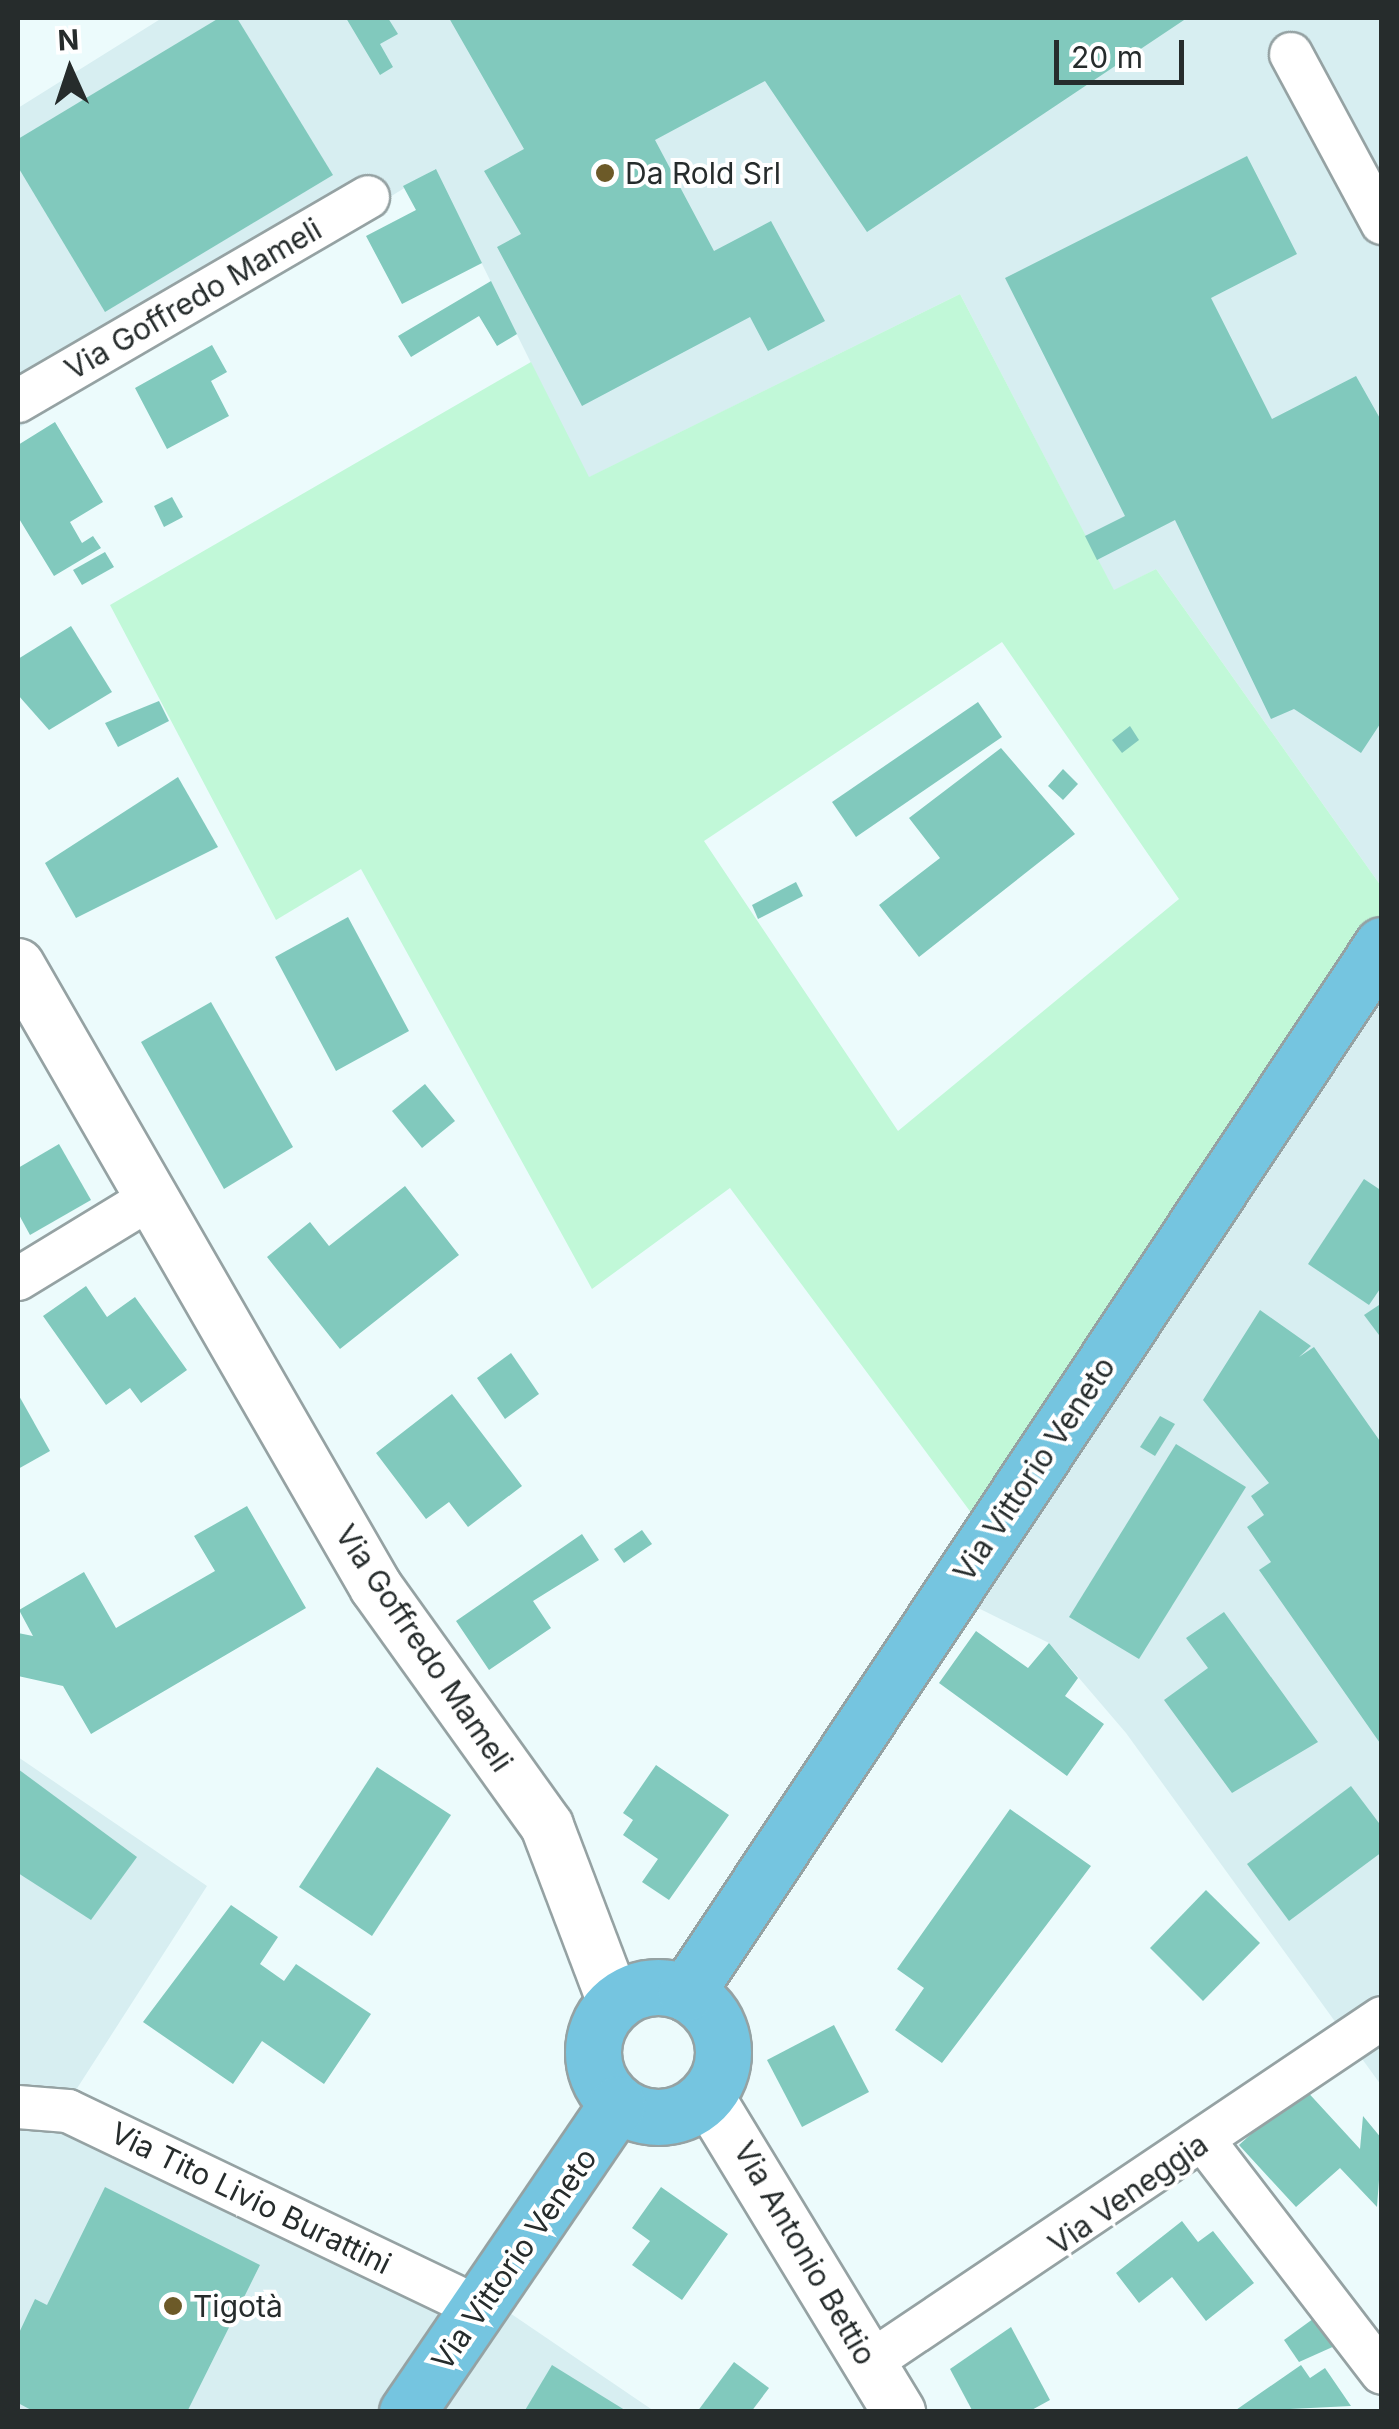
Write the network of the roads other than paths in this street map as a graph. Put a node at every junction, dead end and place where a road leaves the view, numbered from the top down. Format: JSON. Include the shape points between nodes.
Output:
{"nodes":[{"id":1,"x":1291,"y":54,"type":"dead end"},
{"id":2,"x":368,"y":196,"type":"dead end"},
{"id":3,"x":1382,"y":223,"type":"edge"},
{"id":4,"x":18,"y":401,"type":"edge"},
{"id":5,"x":1382,"y":945,"type":"edge"},
{"id":6,"x":18,"y":964,"type":"edge"},
{"id":7,"x":150,"y":1200,"type":"junction"},
{"id":8,"x":18,"y":1279,"type":"edge"},
{"id":9,"x":686,"y":1993,"type":"junction"},
{"id":10,"x":614,"y":2002,"type":"junction"},
{"id":11,"x":1382,"y":2018,"type":"edge"},
{"id":12,"x":707,"y":2096,"type":"junction"},
{"id":13,"x":617,"y":2104,"type":"junction"},
{"id":14,"x":18,"y":2106,"type":"edge"},
{"id":15,"x":1204,"y":2141,"type":"junction"},
{"id":16,"x":479,"y":2308,"type":"junction"},
{"id":17,"x":868,"y":2362,"type":"junction"},
{"id":18,"x":1382,"y":2373,"type":"edge"},
{"id":19,"x":408,"y":2412,"type":"edge"},
{"id":20,"x":899,"y":2412,"type":"edge"}],
"edges":[{"from":1,"to":3,"type":"street"},
{"from":2,"to":4,"type":"street","name":"Via Goffredo Mameli"},
{"from":5,"to":9,"type":"main road","name":"Via Vittorio Veneto"},
{"from":6,"to":7,"type":"street","name":"Via Goffredo Mameli"},
{"from":7,"to":8,"type":"street"},
{"from":7,"to":10,"type":"street","name":"Via Goffredo Mameli","via":[[376,1588],[548,1826]]},
{"from":9,"to":10,"type":"main road","via":[[636,1990]]},
{"from":9,"to":12,"type":"main road","via":[[722,2039]]},
{"from":10,"to":13,"type":"main road","via":[[591,2054]]},
{"from":11,"to":15,"type":"street","name":"Via Veneggia"},
{"from":12,"to":13,"type":"main road","via":[[664,2118]]},
{"from":12,"to":17,"type":"street","name":"Via Antonio Bettio"},
{"from":13,"to":16,"type":"main road","name":"Via Vittorio Veneto"},
{"from":14,"to":16,"type":"street","name":"Via Tito Livio Burattini","via":[[68,2110]]},
{"from":15,"to":17,"type":"street","name":"Via Veneggia"},
{"from":15,"to":18,"type":"street"},
{"from":16,"to":19,"type":"main road","name":"Via Vittorio Veneto"},
{"from":17,"to":20,"type":"street","name":"Via Antonio Bettio"}]}
